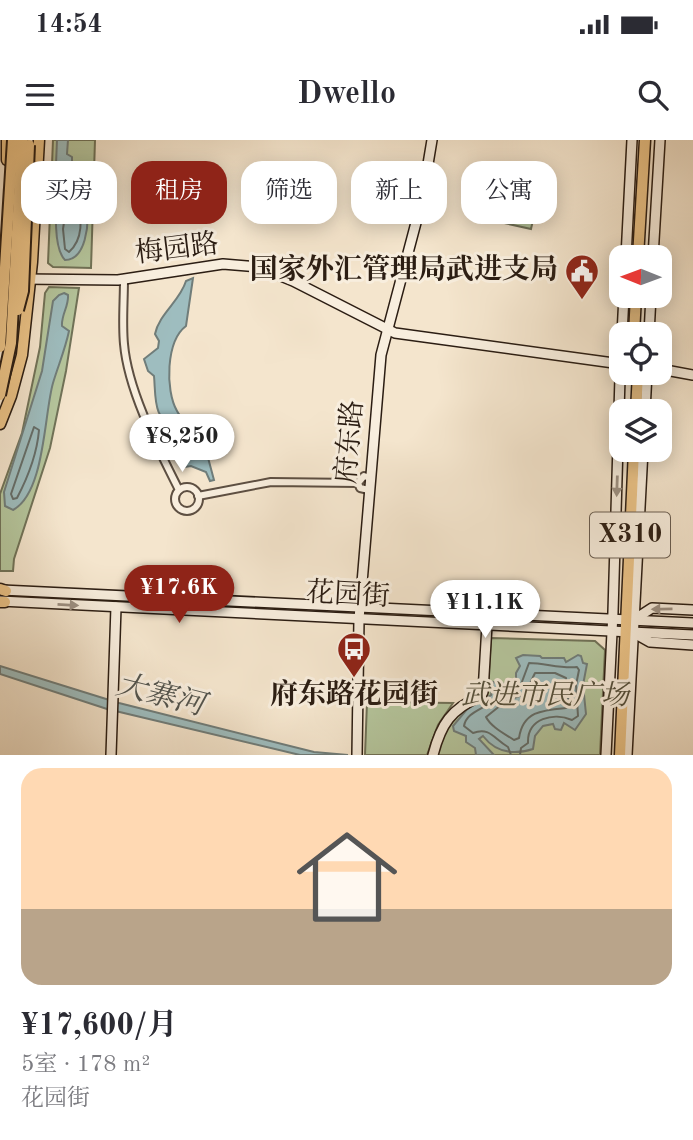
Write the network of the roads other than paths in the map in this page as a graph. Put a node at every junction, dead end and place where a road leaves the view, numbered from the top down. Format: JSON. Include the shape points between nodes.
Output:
{"nodes":[{"id":1,"x":10,"y":140,"type":"edge"},
{"id":2,"x":25,"y":140,"type":"edge"},
{"id":3,"x":38,"y":140,"type":"edge"},
{"id":4,"x":432,"y":140,"type":"edge"},
{"id":5,"x":632,"y":140,"type":"edge"},
{"id":6,"x":645,"y":140,"type":"edge"},
{"id":7,"x":650,"y":140,"type":"edge"},
{"id":8,"x":660,"y":140,"type":"edge"},
{"id":9,"x":627,"y":245,"type":"edge"},
{"id":10,"x":639,"y":245,"type":"edge"},
{"id":11,"x":645,"y":245,"type":"edge"},
{"id":12,"x":654,"y":245,"type":"edge"},
{"id":13,"x":0,"y":250,"type":"edge"},
{"id":14,"x":1,"y":279,"type":"edge"},
{"id":15,"x":25,"y":279,"type":"junction"},
{"id":16,"x":124,"y":279,"type":"junction"},
{"id":17,"x":0,"y":304,"type":"edge"},
{"id":18,"x":3,"y":323,"type":"junction"},
{"id":19,"x":387,"y":329,"type":"junction"},
{"id":20,"x":5,"y":345,"type":"edge"},
{"id":21,"x":609,"y":356,"type":"edge"},
{"id":22,"x":609,"y":361,"type":"edge"},
{"id":23,"x":672,"y":365,"type":"edge"},
{"id":24,"x":693,"y":369,"type":"edge"},
{"id":25,"x":672,"y":371,"type":"edge"},
{"id":26,"x":693,"y":375,"type":"edge"},
{"id":27,"x":621,"y":385,"type":"edge"},
{"id":28,"x":0,"y":395,"type":"edge"},
{"id":29,"x":0,"y":413,"type":"edge"},
{"id":30,"x":0,"y":424,"type":"edge"},
{"id":31,"x":628,"y":462,"type":"edge"},
{"id":32,"x":633,"y":462,"type":"edge"},
{"id":33,"x":642,"y":462,"type":"edge"},
{"id":34,"x":370,"y":478,"type":"junction"},
{"id":35,"x":358,"y":483,"type":"junction"},
{"id":36,"x":179,"y":490,"type":"junction"},
{"id":37,"x":369,"y":490,"type":"junction"},
{"id":38,"x":198,"y":496,"type":"junction"},
{"id":39,"x":2,"y":596,"type":"edge"},
{"id":40,"x":116,"y":607,"type":"junction"},
{"id":41,"x":360,"y":607,"type":"junction"},
{"id":42,"x":693,"y":610,"type":"edge"},
{"id":43,"x":359,"y":619,"type":"junction"},
{"id":44,"x":623,"y":619,"type":"junction"},
{"id":45,"x":693,"y":623,"type":"edge"},
{"id":46,"x":487,"y":625,"type":"junction"},
{"id":47,"x":622,"y":632,"type":"junction"},
{"id":48,"x":693,"y":635,"type":"edge"},
{"id":49,"x":693,"y":645,"type":"edge"},
{"id":50,"x":111,"y":755,"type":"edge"},
{"id":51,"x":356,"y":755,"type":"edge"},
{"id":52,"x":433,"y":755,"type":"edge"},
{"id":53,"x":606,"y":755,"type":"edge"},
{"id":54,"x":617,"y":755,"type":"edge"},
{"id":55,"x":627,"y":755,"type":"edge"}],
"edges":[{"from":1,"to":14,"type":"main road"},
{"from":1,"to":18,"type":"highway","bridge":true},
{"from":2,"to":15,"type":"main road"},
{"from":2,"to":20,"type":"highway","bridge":true},
{"from":3,"to":15,"type":"main road"},
{"from":4,"to":19,"type":"street","name":"府东路","via":[[422,200]]},
{"from":5,"to":9,"type":"street"},
{"from":6,"to":10,"type":"main road"},
{"from":7,"to":11,"type":"main road"},
{"from":8,"to":12,"type":"street"},
{"from":13,"to":18,"type":"highway","bridge":true},
{"from":14,"to":15,"type":"street","name":"梅园路"},
{"from":14,"to":17,"type":"main road"},
{"from":15,"to":16,"type":"street","name":"梅园路"},
{"from":15,"to":29,"type":"main road"},
{"from":15,"to":30,"type":"main road","via":[[22,355]]},
{"from":16,"to":19,"type":"street","name":"梅园路","via":[[223,264],[260,267]]},
{"from":16,"to":36,"type":"street","via":[[127,363],[143,412]]},
{"from":18,"to":20,"type":"highway","bridge":true},
{"from":19,"to":21,"type":"street","name":"梅园路"},
{"from":19,"to":22,"type":"street","name":"梅园路"},
{"from":19,"to":34,"type":"street","name":"府东路"},
{"from":20,"to":28,"type":"highway","bridge":true},
{"from":23,"to":24,"type":"street"},
{"from":25,"to":26,"type":"street"},
{"from":27,"to":44,"type":"street","one_way":true},
{"from":31,"to":44,"type":"main road","number":"X310"},
{"from":32,"to":44,"type":"main road","number":"X310"},
{"from":33,"to":44,"type":"street"},
{"from":34,"to":35,"type":"street"},
{"from":34,"to":37,"type":"street","name":"府东路"},
{"from":35,"to":37,"type":"street"},
{"from":35,"to":38,"type":"street","via":[[271,482]]},
{"from":36,"to":38,"type":"street","via":[[190,487]]},
{"from":36,"to":38,"type":"street","via":[[176,504],[185,510],[195,507]]},
{"from":37,"to":41,"type":"street","name":"府东路"},
{"from":39,"to":40,"type":"street","name":"花园街","one_way":true},
{"from":39,"to":41,"type":"street","name":"花园街"},
{"from":40,"to":43,"type":"street","name":"花园街"},
{"from":40,"to":50,"type":"street"},
{"from":41,"to":43,"type":"street","name":"府东路"},
{"from":41,"to":44,"type":"street","name":"花园街"},
{"from":42,"to":44,"type":"street","one_way":true,"via":[[652,608]]},
{"from":43,"to":46,"type":"street","name":"花园街"},
{"from":43,"to":51,"type":"street","name":"府东路"},
{"from":44,"to":45,"type":"street","name":"花园街"},
{"from":44,"to":47,"type":"main road","number":"X310"},
{"from":46,"to":47,"type":"street","name":"花园街"},
{"from":46,"to":52,"type":"street","via":[[483,692],[450,717],[438,734]]},
{"from":47,"to":48,"type":"street","name":"花园街"},
{"from":47,"to":49,"type":"street","via":[[650,642]]},
{"from":47,"to":53,"type":"street"},
{"from":47,"to":54,"type":"main road","number":"X310"},
{"from":47,"to":55,"type":"street"}]}
